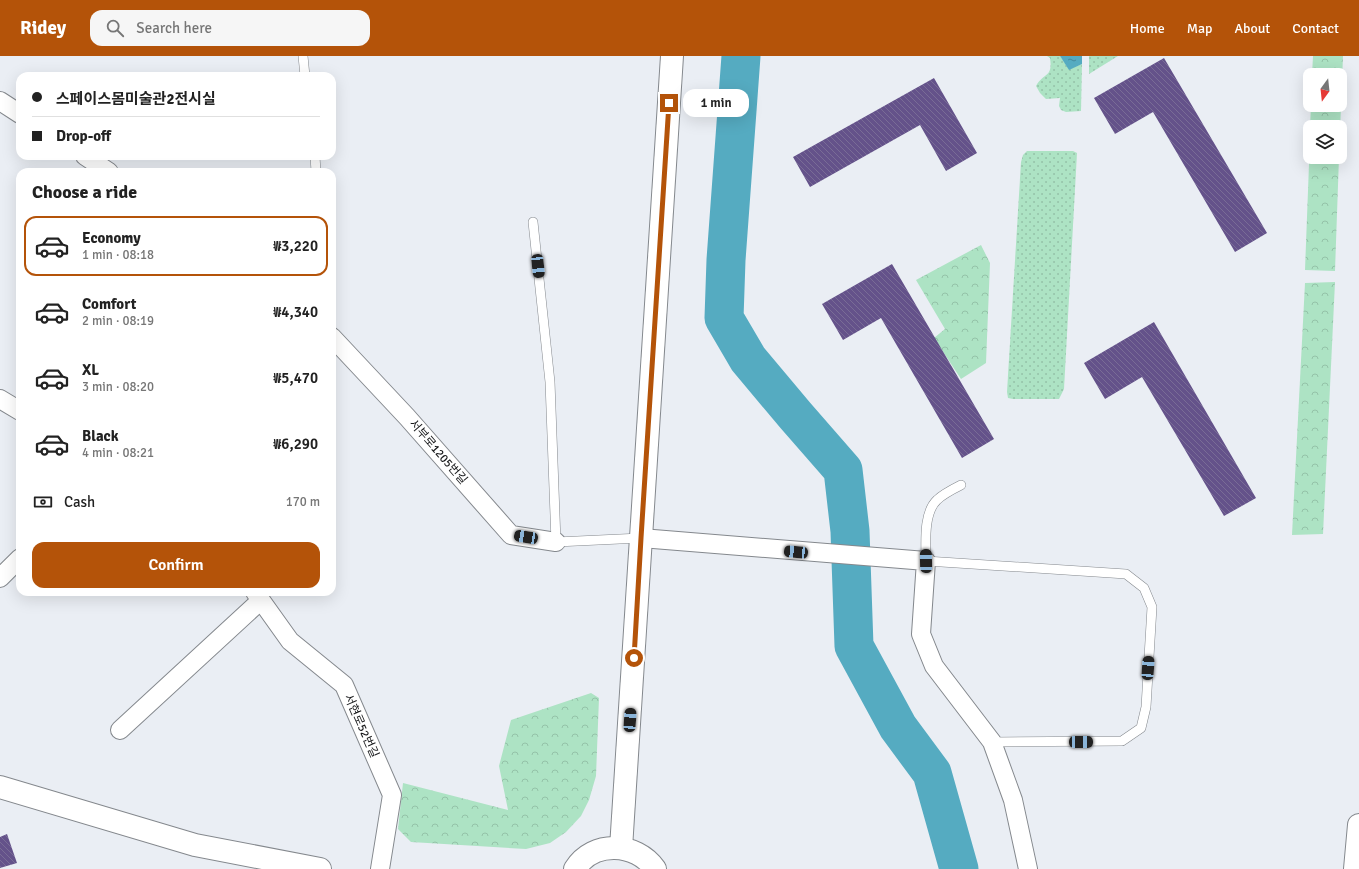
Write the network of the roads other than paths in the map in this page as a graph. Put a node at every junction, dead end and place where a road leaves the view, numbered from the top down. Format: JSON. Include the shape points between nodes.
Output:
{"nodes":[{"id":1,"x":303,"y":56,"type":"edge"},
{"id":2,"x":672,"y":56,"type":"edge"},
{"id":3,"x":305,"y":72,"type":"edge"},
{"id":4,"x":0,"y":101,"type":"edge"},
{"id":5,"x":16,"y":111,"type":"edge"},
{"id":6,"x":90,"y":160,"type":"edge"},
{"id":7,"x":103,"y":168,"type":"edge"},
{"id":8,"x":533,"y":222,"type":"dead end"},
{"id":9,"x":336,"y":342,"type":"edge"},
{"id":10,"x":0,"y":399,"type":"edge"},
{"id":11,"x":16,"y":409,"type":"edge"},
{"id":12,"x":961,"y":485,"type":"dead end"},
{"id":13,"x":641,"y":538,"type":"junction"},
{"id":14,"x":556,"y":542,"type":"junction"},
{"id":15,"x":926,"y":561,"type":"junction"},
{"id":16,"x":16,"y":562,"type":"edge"},
{"id":17,"x":0,"y":578,"type":"edge"},
{"id":18,"x":258,"y":596,"type":"edge"},
{"id":19,"x":120,"y":730,"type":"dead end"},
{"id":20,"x":992,"y":742,"type":"junction"},
{"id":21,"x":0,"y":787,"type":"edge"},
{"id":22,"x":1359,"y":825,"type":"edge"},
{"id":23,"x":621,"y":848,"type":"junction"},
{"id":24,"x":320,"y":869,"type":"edge"},
{"id":25,"x":380,"y":869,"type":"edge"},
{"id":26,"x":575,"y":869,"type":"edge"},
{"id":27,"x":655,"y":869,"type":"edge"},
{"id":28,"x":1028,"y":869,"type":"edge"},
{"id":29,"x":1355,"y":869,"type":"edge"}],
"edges":[{"from":1,"to":3,"type":"lane"},
{"from":2,"to":13,"type":"street"},
{"from":4,"to":5,"type":"street"},
{"from":6,"to":7,"type":"street"},
{"from":8,"to":14,"type":"lane","via":[[550,382]]},
{"from":9,"to":14,"type":"street","name":"서부로1205번길","via":[[407,417],[511,535]]},
{"from":10,"to":11,"type":"street"},
{"from":12,"to":15,"type":"lane","via":[[936,500],[929,512],[926,528]]},
{"from":13,"to":14,"type":"lane"},
{"from":13,"to":15,"type":"street"},
{"from":13,"to":23,"type":"street"},
{"from":15,"to":20,"type":"street","via":[[921,634],[934,666]]},
{"from":15,"to":20,"type":"lane","via":[[1126,574],[1144,588],[1152,607],[1146,707],[1141,728],[1122,741]]},
{"from":16,"to":17,"type":"street"},
{"from":18,"to":19,"type":"street"},
{"from":18,"to":25,"type":"street","name":"서현로52번길","via":[[290,641],[344,685],[392,795]]},
{"from":20,"to":28,"type":"street","via":[[1013,800]]},
{"from":21,"to":24,"type":"street","via":[[195,846]]},
{"from":22,"to":29,"type":"street"},
{"from":23,"to":26,"type":"street","via":[[605,848],[590,854]]},
{"from":23,"to":27,"type":"street","via":[[636,852]]}]}
